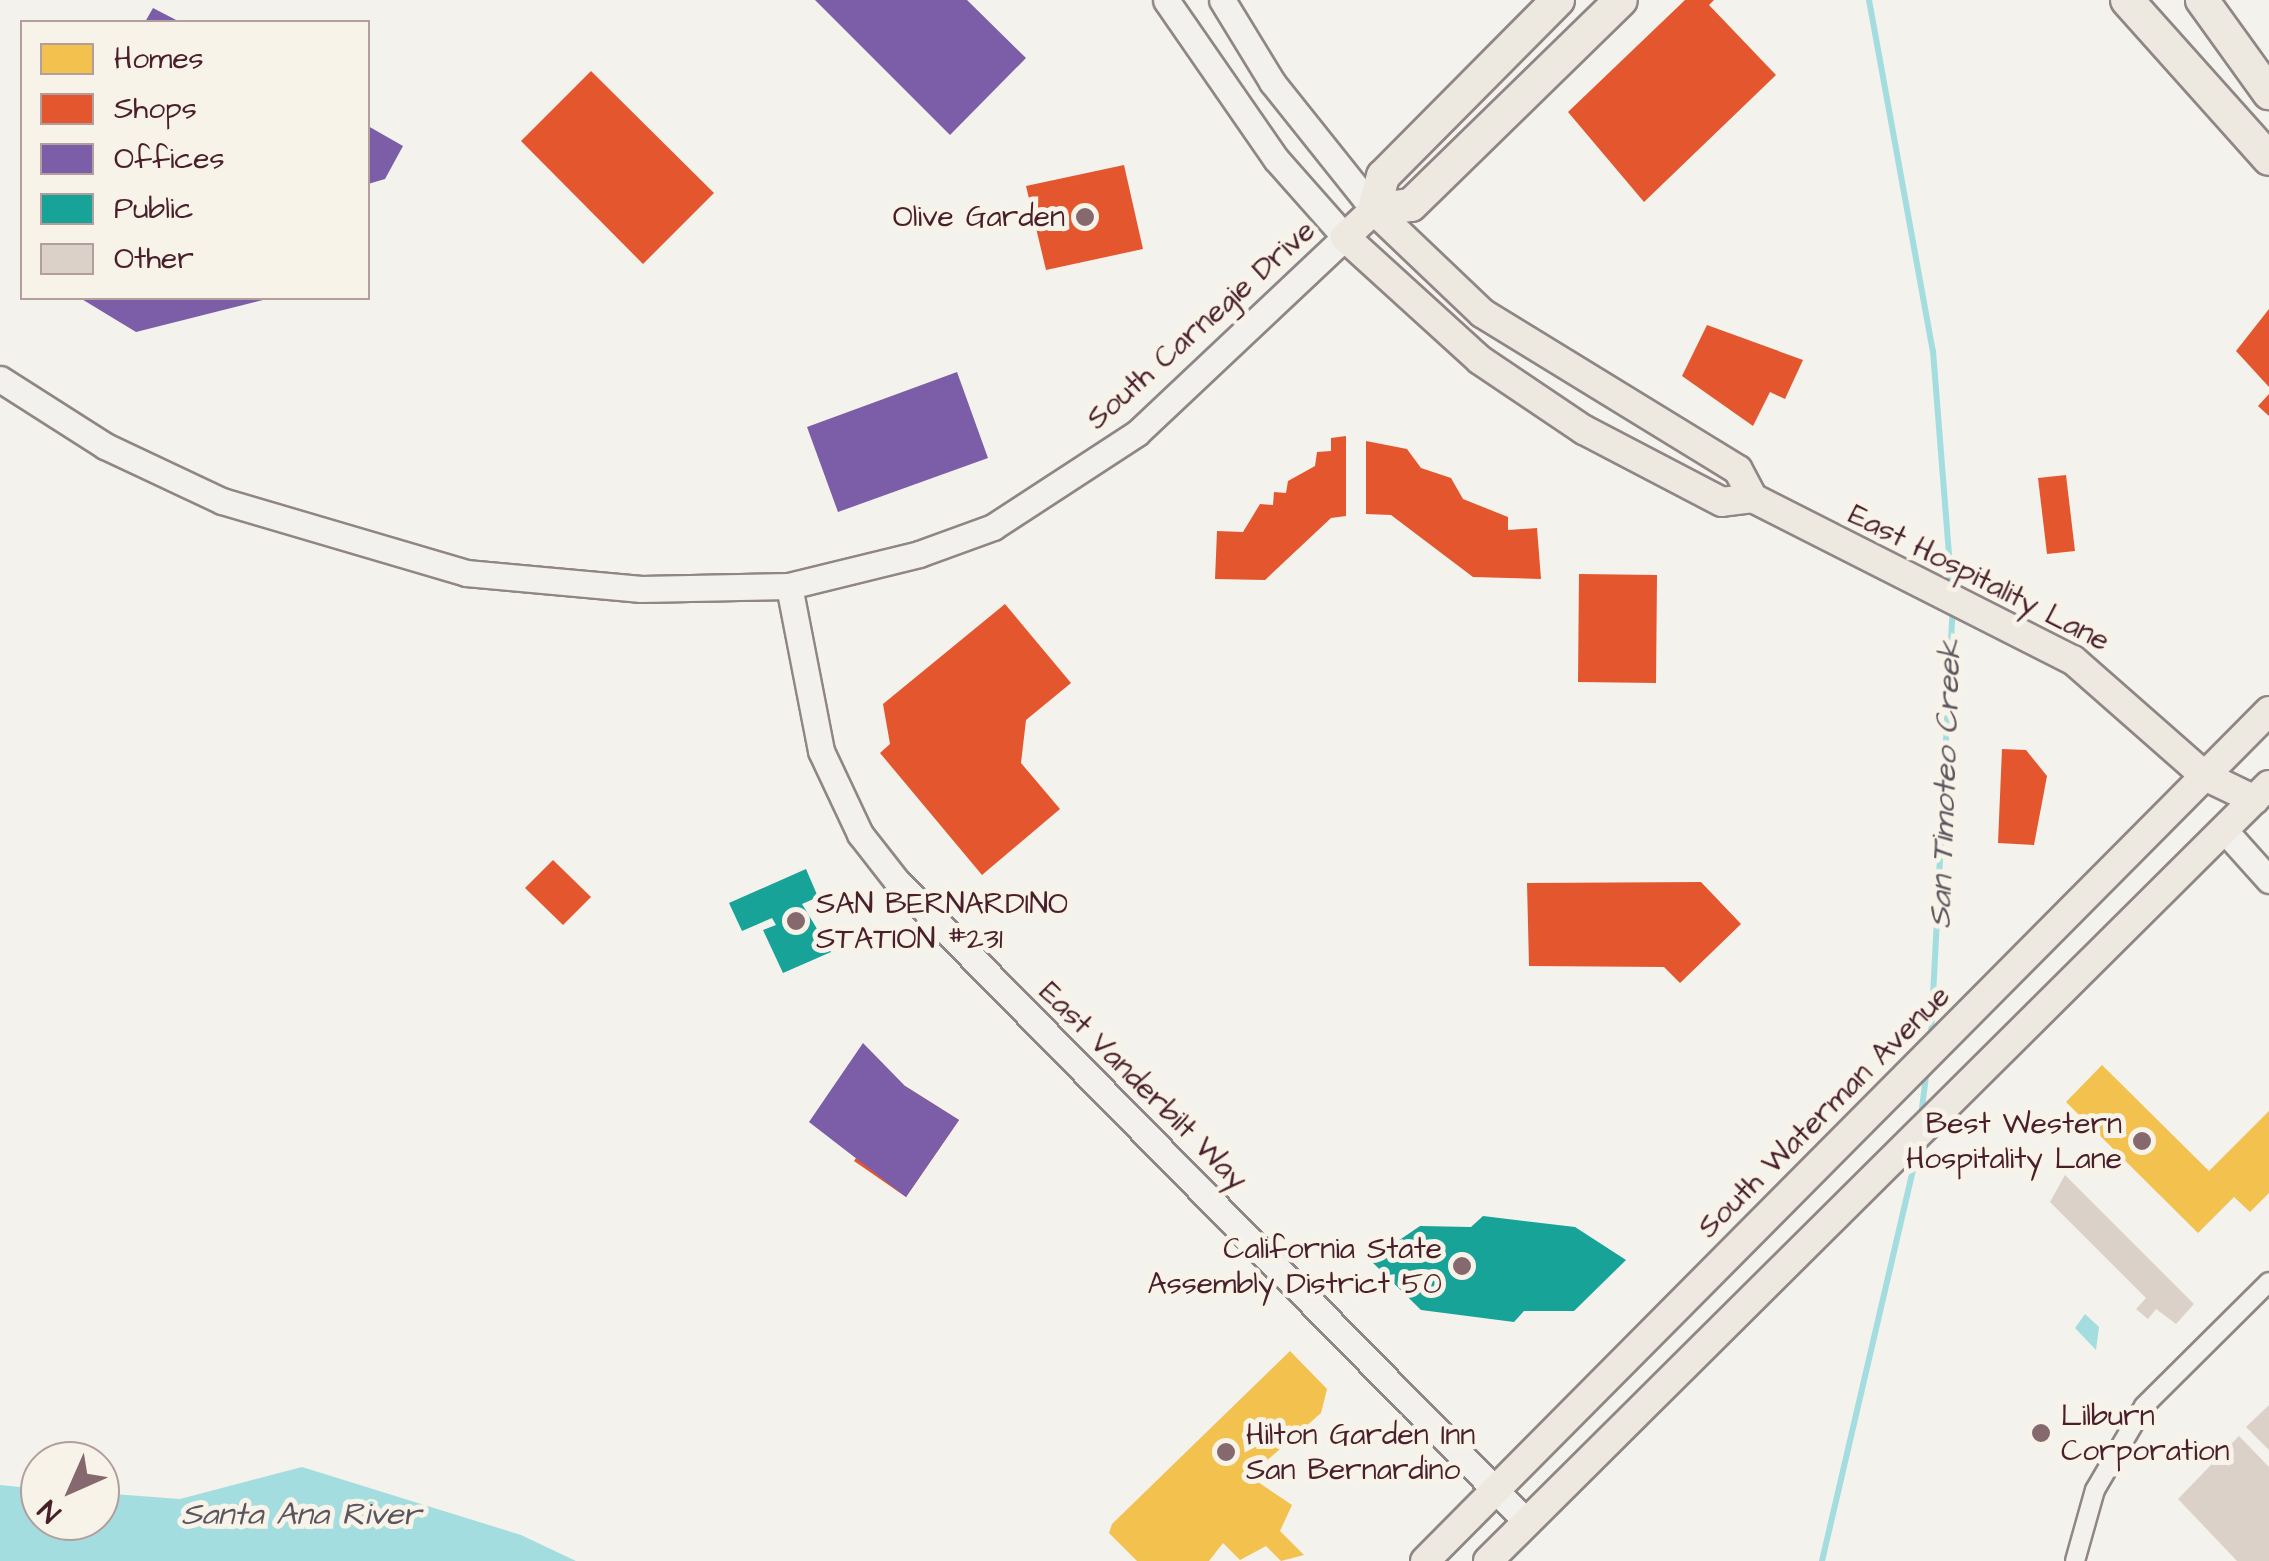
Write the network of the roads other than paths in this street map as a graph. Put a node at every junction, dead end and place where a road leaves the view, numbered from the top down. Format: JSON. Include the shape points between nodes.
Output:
{"nodes":[{"id":1,"x":1166,"y":0,"type":"edge"},
{"id":2,"x":1222,"y":0,"type":"edge"},
{"id":3,"x":1558,"y":0,"type":"edge"},
{"id":4,"x":1621,"y":0,"type":"edge"},
{"id":5,"x":2127,"y":0,"type":"edge"},
{"id":6,"x":2202,"y":0,"type":"edge"},
{"id":7,"x":2269,"y":93,"type":"edge"},
{"id":8,"x":2269,"y":159,"type":"edge"},
{"id":9,"x":1374,"y":210,"type":"junction"},
{"id":10,"x":1345,"y":237,"type":"junction"},
{"id":11,"x":0,"y":379,"type":"edge"},
{"id":12,"x":1754,"y":498,"type":"junction"},
{"id":13,"x":789,"y":586,"type":"junction"},
{"id":14,"x":2269,"y":711,"type":"edge"},
{"id":15,"x":2205,"y":776,"type":"junction"},
{"id":16,"x":2264,"y":801,"type":"edge"},
{"id":17,"x":2225,"y":831,"type":"junction"},
{"id":18,"x":2269,"y":880,"type":"edge"},
{"id":19,"x":2269,"y":1282,"type":"edge"},
{"id":20,"x":1497,"y":1490,"type":"junction"},
{"id":21,"x":1527,"y":1522,"type":"junction"},
{"id":22,"x":1426,"y":1561,"type":"edge"},
{"id":23,"x":1488,"y":1561,"type":"edge"},
{"id":24,"x":2075,"y":1561,"type":"edge"}],
"edges":[{"from":1,"to":10,"type":"street","name":"East Hospitality Lane","via":[[1276,159]]},
{"from":2,"to":9,"type":"street","name":"East Hospitality Lane","via":[[1281,94]]},
{"from":3,"to":9,"type":"highway","via":[[1383,176]]},
{"from":4,"to":9,"type":"highway","via":[[1411,205]]},
{"from":5,"to":8,"type":"highway"},
{"from":6,"to":7,"type":"highway"},
{"from":9,"to":10,"type":"main road","name":"South Carnegie Drive"},
{"from":9,"to":12,"type":"main road","name":"East Hospitality Lane","via":[[1482,314],[1738,470]]},
{"from":10,"to":12,"type":"main road","name":"East Hospitality Lane","via":[[1480,360],[1584,430],[1722,502]]},
{"from":10,"to":13,"type":"street","name":"South Carnegie Drive","via":[[1137,433],[1062,488],[919,554]]},
{"from":11,"to":13,"type":"street","name":"South Carnegie Drive","via":[[105,446],[222,501],[382,553],[553,584]]},
{"from":12,"to":15,"type":"main road","name":"East Hospitality Lane","via":[[2107,682]]},
{"from":13,"to":20,"type":"street","name":"East Vanderbilt Way","via":[[820,752],[860,834],[896,880]]},
{"from":14,"to":15,"type":"main road","name":"South Waterman Avenue"},
{"from":15,"to":16,"type":"main road","name":"East Hospitality Lane"},
{"from":15,"to":17,"type":"main road","name":"East Hospitality Lane"},
{"from":15,"to":20,"type":"main road","name":"South Waterman Avenue"},
{"from":16,"to":17,"type":"main road"},
{"from":17,"to":18,"type":"street","name":"East Hospitality Lane"},
{"from":17,"to":21,"type":"main road"},
{"from":19,"to":24,"type":"street","via":[[2144,1406],[2094,1490]]},
{"from":20,"to":21,"type":"street","name":"East Vanderbilt Way"},
{"from":20,"to":22,"type":"main road","name":"South Waterman Avenue"},
{"from":21,"to":23,"type":"main road"}]}
